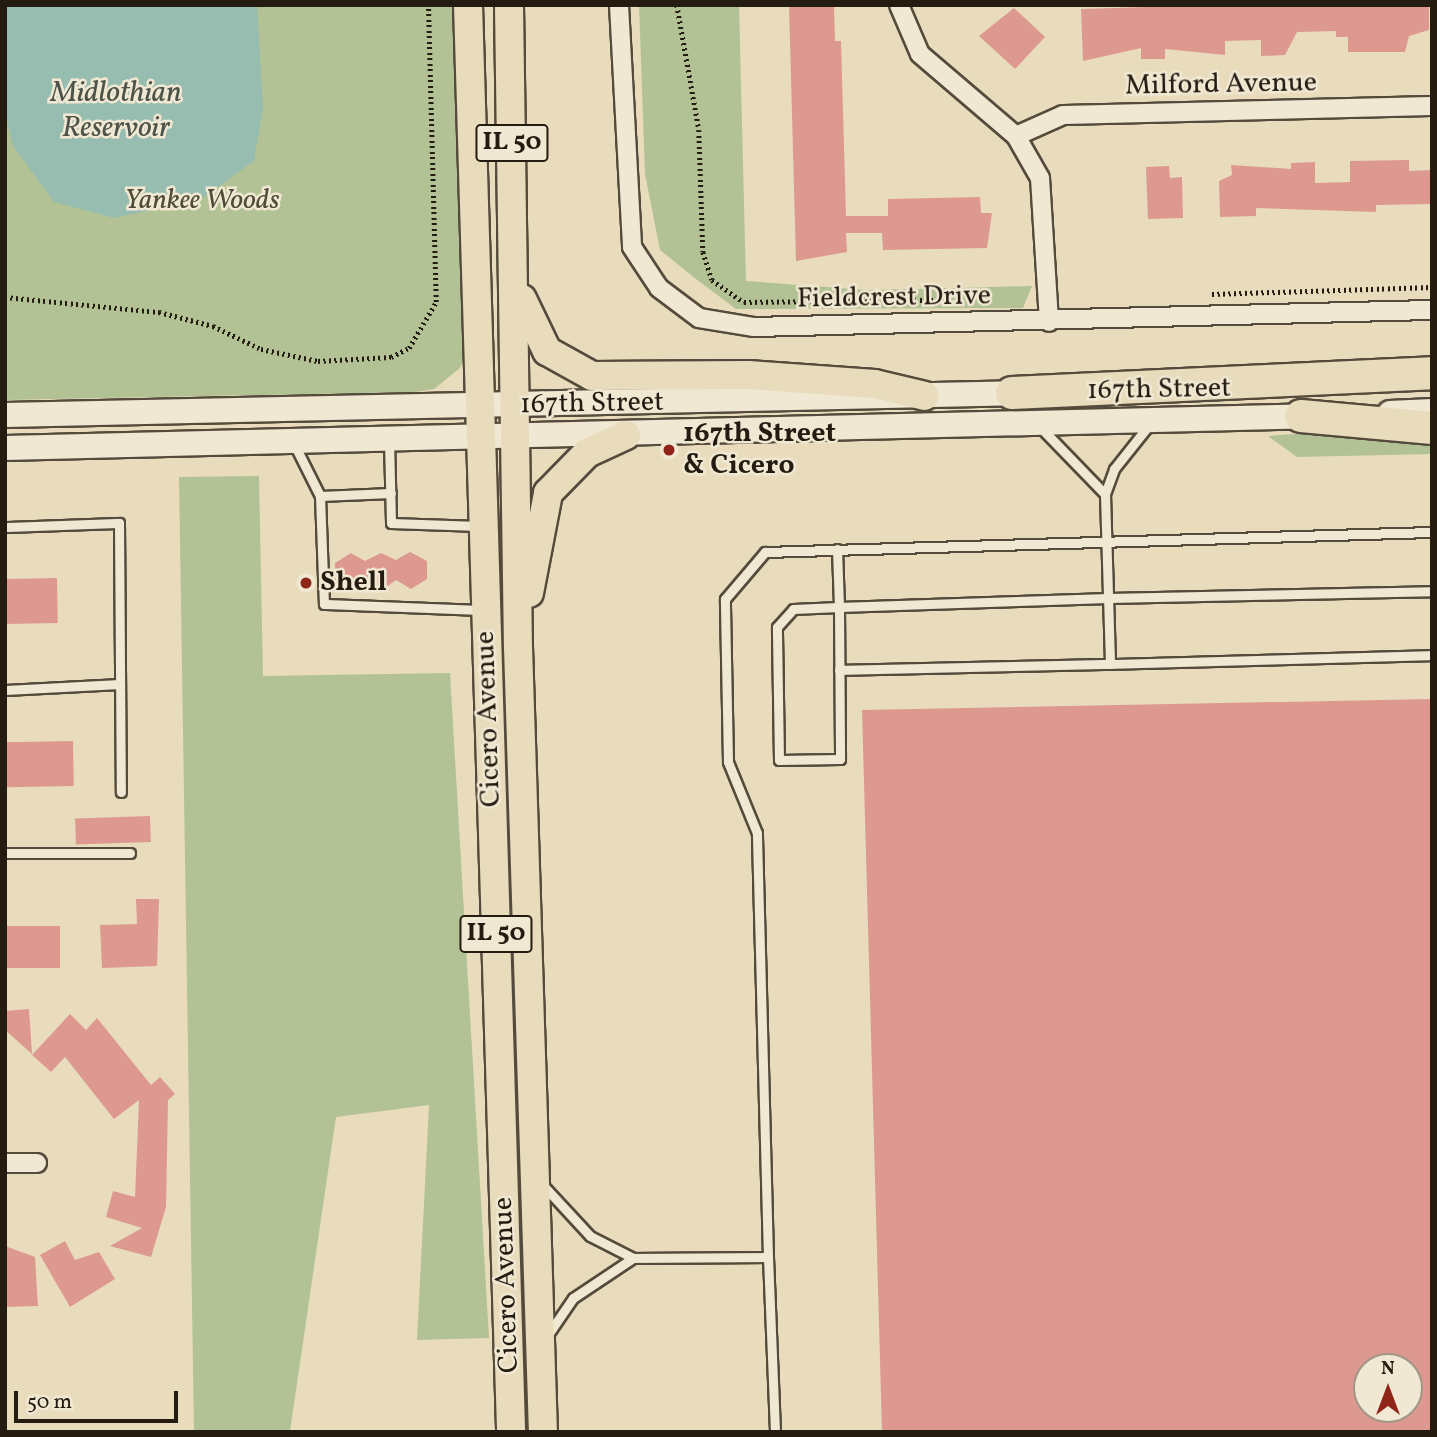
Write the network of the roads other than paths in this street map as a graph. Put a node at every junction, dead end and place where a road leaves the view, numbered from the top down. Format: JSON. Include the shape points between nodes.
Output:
{"nodes":[{"id":1,"x":468,"y":5,"type":"edge"},
{"id":2,"x":509,"y":5,"type":"edge"},
{"id":3,"x":619,"y":5,"type":"edge"},
{"id":4,"x":899,"y":5,"type":"edge"},
{"id":5,"x":1432,"y":106,"type":"edge"},
{"id":6,"x":1016,"y":136,"type":"junction"},
{"id":7,"x":515,"y":280,"type":"junction"},
{"id":8,"x":1432,"y":310,"type":"edge"},
{"id":9,"x":1049,"y":322,"type":"junction"},
{"id":10,"x":1432,"y":373,"type":"edge"},
{"id":11,"x":1432,"y":382,"type":"edge"},
{"id":12,"x":1012,"y":393,"type":"junction"},
{"id":13,"x":925,"y":396,"type":"junction"},
{"id":14,"x":477,"y":401,"type":"junction"},
{"id":15,"x":516,"y":402,"type":"junction"},
{"id":16,"x":1432,"y":411,"type":"edge"},
{"id":17,"x":5,"y":415,"type":"edge"},
{"id":18,"x":1301,"y":416,"type":"junction"},
{"id":19,"x":1153,"y":420,"type":"junction"},
{"id":20,"x":1035,"y":422,"type":"junction"},
{"id":21,"x":1432,"y":429,"type":"edge"},
{"id":22,"x":515,"y":435,"type":"junction"},
{"id":23,"x":626,"y":435,"type":"junction"},
{"id":24,"x":478,"y":436,"type":"junction"},
{"id":25,"x":389,"y":438,"type":"junction"},
{"id":26,"x":293,"y":441,"type":"junction"},
{"id":27,"x":5,"y":448,"type":"edge"},
{"id":28,"x":391,"y":493,"type":"junction"},
{"id":29,"x":1105,"y":494,"type":"junction"},
{"id":30,"x":320,"y":496,"type":"junction"},
{"id":31,"x":481,"y":526,"type":"junction"},
{"id":32,"x":5,"y":527,"type":"edge"},
{"id":33,"x":1432,"y":532,"type":"edge"},
{"id":34,"x":1106,"y":539,"type":"junction"},
{"id":35,"x":837,"y":549,"type":"junction"},
{"id":36,"x":1432,"y":591,"type":"edge"},
{"id":37,"x":1108,"y":598,"type":"junction"},
{"id":38,"x":839,"y":607,"type":"junction"},
{"id":39,"x":485,"y":610,"type":"junction"},
{"id":40,"x":518,"y":648,"type":"junction"},
{"id":41,"x":1432,"y":655,"type":"edge"},
{"id":42,"x":1110,"y":664,"type":"junction"},
{"id":43,"x":839,"y":670,"type":"junction"},
{"id":44,"x":120,"y":684,"type":"junction"},
{"id":45,"x":5,"y":690,"type":"edge"},
{"id":46,"x":121,"y":792,"type":"dead end"},
{"id":47,"x":5,"y":853,"type":"edge"},
{"id":48,"x":130,"y":853,"type":"dead end"},
{"id":49,"x":5,"y":1163,"type":"edge"},
{"id":50,"x":37,"y":1163,"type":"dead end"},
{"id":51,"x":536,"y":1177,"type":"junction"},
{"id":52,"x":768,"y":1257,"type":"junction"},
{"id":53,"x":633,"y":1258,"type":"junction"},
{"id":54,"x":540,"y":1347,"type":"junction"},
{"id":55,"x":511,"y":1432,"type":"edge"},
{"id":56,"x":543,"y":1432,"type":"edge"},
{"id":57,"x":775,"y":1432,"type":"edge"}],
"edges":[{"from":1,"to":14,"type":"main road","name":"Cicero Avenue","number":"IL 50"},
{"from":2,"to":7,"type":"main road","name":"Cicero Avenue","number":"IL 50"},
{"from":3,"to":9,"type":"street","name":"Fieldcrest Drive","via":[[632,247],[659,288],[683,309],[710,322],[754,327]]},
{"from":4,"to":6,"type":"street","via":[[920,54]]},
{"from":5,"to":6,"type":"street","name":"Milford Avenue","via":[[1063,115]]},
{"from":6,"to":9,"type":"street","via":[[1040,177]]},
{"from":7,"to":13,"type":"main road","via":[[547,351],[592,376],[748,375],[876,384]]},
{"from":7,"to":15,"type":"main road","name":"Cicero Avenue","number":"IL 50"},
{"from":8,"to":9,"type":"street","name":"Fieldcrest Drive"},
{"from":10,"to":12,"type":"highway"},
{"from":11,"to":12,"type":"main road","name":"167th Street"},
{"from":12,"to":13,"type":"main road","name":"167th Street"},
{"from":13,"to":15,"type":"main road","name":"167th Street"},
{"from":14,"to":15,"type":"main road","name":"167th Street"},
{"from":14,"to":17,"type":"main road","name":"167th Street"},
{"from":14,"to":24,"type":"main road","name":"Cicero Avenue","number":"IL 50"},
{"from":15,"to":22,"type":"main road","name":"Cicero Avenue","number":"IL 50"},
{"from":16,"to":18,"type":"main road","name":"167th Street"},
{"from":18,"to":19,"type":"main road","name":"167th Street"},
{"from":18,"to":21,"type":"highway"},
{"from":19,"to":20,"type":"main road","name":"167th Street"},
{"from":19,"to":29,"type":"lane","via":[[1114,469]]},
{"from":20,"to":23,"type":"main road","name":"167th Street"},
{"from":20,"to":29,"type":"lane"},
{"from":22,"to":23,"type":"main road","name":"167th Street"},
{"from":22,"to":24,"type":"main road","name":"167th Street"},
{"from":22,"to":40,"type":"main road","name":"Cicero Avenue","number":"IL 50"},
{"from":23,"to":40,"type":"main road","via":[[587,453],[548,493]]},
{"from":24,"to":25,"type":"main road","name":"167th Street"},
{"from":24,"to":31,"type":"main road","name":"Cicero Avenue","number":"IL 50"},
{"from":25,"to":26,"type":"main road","name":"167th Street"},
{"from":25,"to":28,"type":"lane"},
{"from":26,"to":27,"type":"main road","name":"167th Street"},
{"from":26,"to":30,"type":"lane"},
{"from":28,"to":30,"type":"lane"},
{"from":28,"to":31,"type":"lane","via":[[391,523]]},
{"from":29,"to":34,"type":"lane"},
{"from":30,"to":39,"type":"lane","via":[[324,604]]},
{"from":31,"to":39,"type":"main road","name":"Cicero Avenue","number":"IL 50"},
{"from":32,"to":44,"type":"lane","via":[[119,523]]},
{"from":33,"to":34,"type":"lane"},
{"from":34,"to":35,"type":"lane"},
{"from":34,"to":37,"type":"lane"},
{"from":35,"to":38,"type":"lane"},
{"from":35,"to":52,"type":"lane","via":[[765,552],[725,599],[728,762],[757,833]]},
{"from":36,"to":37,"type":"lane"},
{"from":37,"to":38,"type":"lane"},
{"from":37,"to":42,"type":"lane"},
{"from":38,"to":43,"type":"lane"},
{"from":38,"to":43,"type":"lane","via":[[793,609],[777,626],[779,760],[840,759]]},
{"from":39,"to":55,"type":"main road","name":"Cicero Avenue","number":"IL 50"},
{"from":40,"to":51,"type":"main road","name":"Cicero Avenue","number":"IL 50"},
{"from":41,"to":42,"type":"lane"},
{"from":42,"to":43,"type":"lane"},
{"from":44,"to":45,"type":"lane"},
{"from":44,"to":46,"type":"lane"},
{"from":47,"to":48,"type":"lane"},
{"from":49,"to":50,"type":"street"},
{"from":51,"to":53,"type":"lane","via":[[590,1236]]},
{"from":51,"to":54,"type":"main road","name":"Cicero Avenue","number":"IL 50"},
{"from":52,"to":53,"type":"lane"},
{"from":52,"to":57,"type":"lane"},
{"from":53,"to":54,"type":"lane","via":[[573,1298]]},
{"from":54,"to":56,"type":"main road","name":"Cicero Avenue","number":"IL 50"}]}
